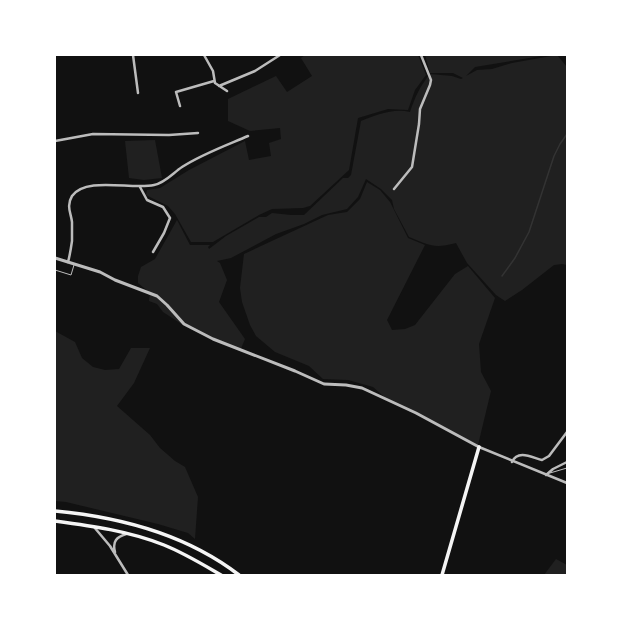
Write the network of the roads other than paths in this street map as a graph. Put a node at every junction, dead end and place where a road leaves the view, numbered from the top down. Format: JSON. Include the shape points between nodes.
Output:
{"nodes":[{"id":1,"x":133,"y":55,"type":"edge"},
{"id":2,"x":204,"y":55,"type":"edge"},
{"id":3,"x":280,"y":55,"type":"edge"},
{"id":4,"x":421,"y":55,"type":"edge"},
{"id":5,"x":214,"y":81,"type":"junction"},
{"id":6,"x":219,"y":86,"type":"junction"},
{"id":7,"x":227,"y":91,"type":"dead end"},
{"id":8,"x":138,"y":94,"type":"dead end"},
{"id":9,"x":180,"y":106,"type":"dead end"},
{"id":10,"x":198,"y":133,"type":"dead end"},
{"id":11,"x":248,"y":136,"type":"dead end"},
{"id":12,"x":55,"y":141,"type":"edge"},
{"id":13,"x":140,"y":187,"type":"junction"},
{"id":14,"x":394,"y":189,"type":"dead end"},
{"id":15,"x":153,"y":252,"type":"dead end"},
{"id":16,"x":55,"y":258,"type":"edge"},
{"id":17,"x":68,"y":262,"type":"junction"},
{"id":18,"x":74,"y":264,"type":"junction"},
{"id":19,"x":55,"y":270,"type":"edge"},
{"id":20,"x":567,"y":432,"type":"edge"},
{"id":21,"x":479,"y":447,"type":"junction"},
{"id":22,"x":512,"y":462,"type":"junction"},
{"id":23,"x":567,"y":462,"type":"edge"},
{"id":24,"x":567,"y":468,"type":"edge"},
{"id":25,"x":547,"y":474,"type":"junction"},
{"id":26,"x":567,"y":483,"type":"edge"},
{"id":27,"x":55,"y":511,"type":"edge"},
{"id":28,"x":55,"y":521,"type":"edge"},
{"id":29,"x":94,"y":527,"type":"junction"},
{"id":30,"x":128,"y":534,"type":"junction"},
{"id":31,"x":115,"y":554,"type":"junction"},
{"id":32,"x":444,"y":574,"type":"edge"},
{"id":33,"x":128,"y":575,"type":"edge"},
{"id":34,"x":221,"y":575,"type":"edge"},
{"id":35,"x":239,"y":575,"type":"edge"}],
"edges":[{"from":1,"to":8,"type":"street"},
{"from":2,"to":5,"type":"street","via":[[213,71]]},
{"from":3,"to":6,"type":"street","via":[[255,71]]},
{"from":4,"to":14,"type":"street","via":[[431,80],[430,85],[420,109],[412,167]]},
{"from":5,"to":6,"type":"street"},
{"from":5,"to":9,"type":"street","via":[[176,92]]},
{"from":6,"to":7,"type":"street"},
{"from":10,"to":12,"type":"street","via":[[93,134]]},
{"from":11,"to":13,"type":"street","via":[[218,148],[155,185]]},
{"from":13,"to":15,"type":"street","via":[[147,200],[164,207],[170,218]]},
{"from":13,"to":17,"type":"street","via":[[105,184],[78,189],[69,203],[72,241]]},
{"from":16,"to":17,"type":"street"},
{"from":17,"to":18,"type":"street"},
{"from":18,"to":19,"type":"lane","via":[[71,275]]},
{"from":18,"to":21,"type":"street","via":[[156,296],[184,324],[213,339],[324,384],[362,388]]},
{"from":20,"to":22,"type":"street","via":[[549,456],[542,460],[518,455]]},
{"from":21,"to":22,"type":"street"},
{"from":21,"to":32,"type":"main road"},
{"from":22,"to":25,"type":"street"},
{"from":23,"to":25,"type":"street"},
{"from":24,"to":25,"type":"lane"},
{"from":25,"to":26,"type":"street"},
{"from":27,"to":35,"type":"main road","via":[[113,520],[174,538],[208,555]]},
{"from":28,"to":29,"type":"main road"},
{"from":29,"to":30,"type":"main road"},
{"from":29,"to":31,"type":"street"},
{"from":30,"to":31,"type":"street","via":[[115,540]]},
{"from":30,"to":34,"type":"main road","via":[[149,539],[179,552]]},
{"from":31,"to":33,"type":"street"}]}
